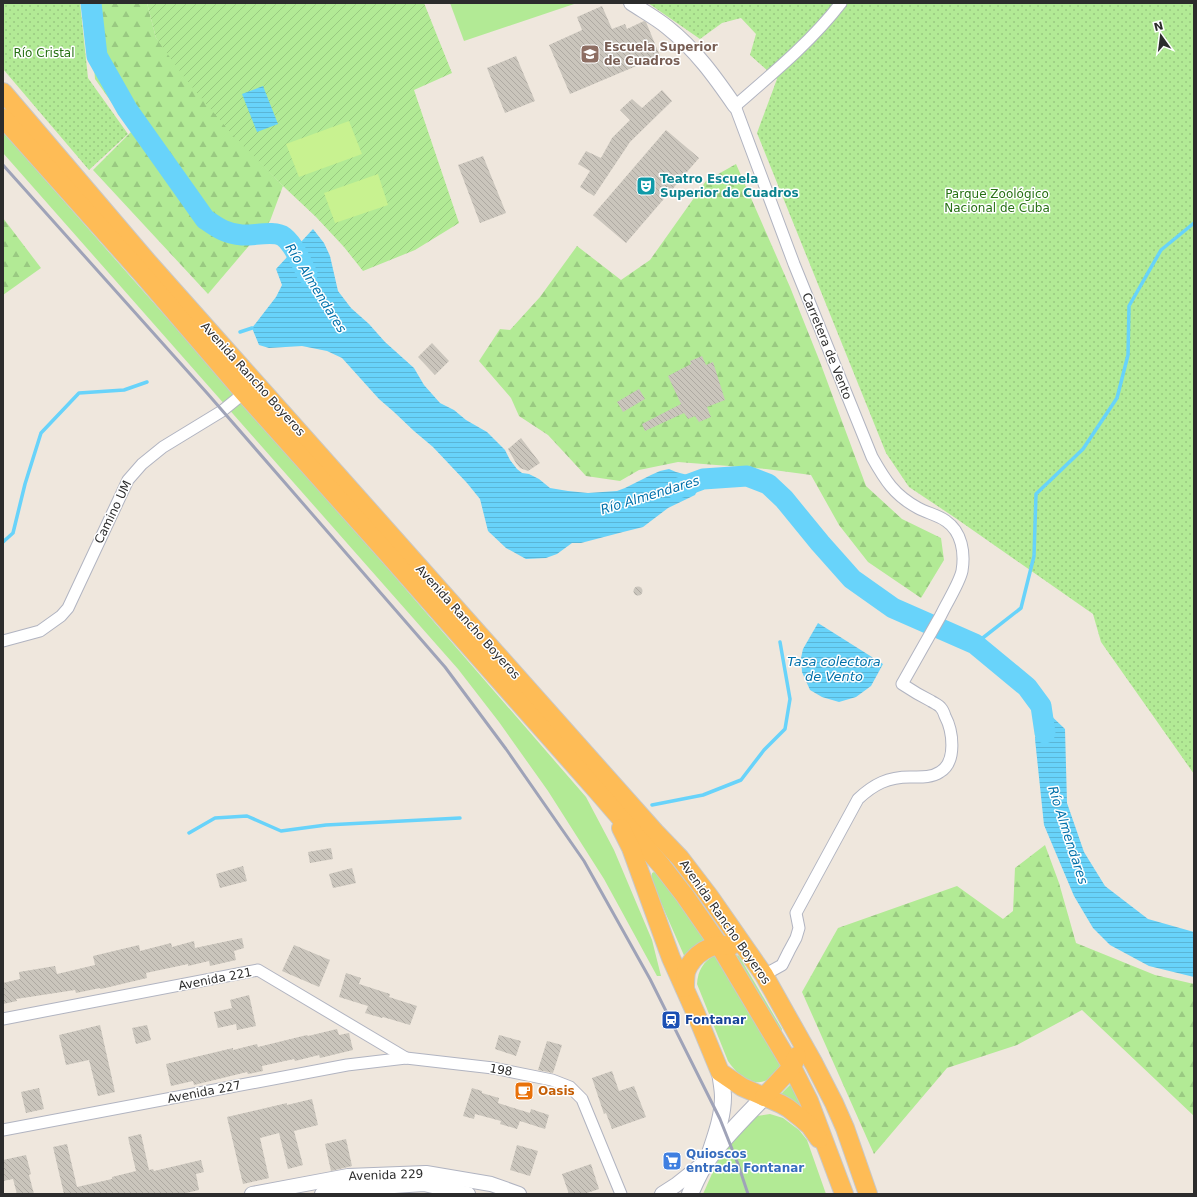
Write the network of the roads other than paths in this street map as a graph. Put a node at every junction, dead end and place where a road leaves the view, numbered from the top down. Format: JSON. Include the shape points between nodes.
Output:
{"nodes":[{"id":1,"x":631,"y":3,"type":"edge"},
{"id":2,"x":842,"y":3,"type":"edge"},
{"id":3,"x":3,"y":92,"type":"edge"},
{"id":4,"x":734,"y":106,"type":"junction"},
{"id":5,"x":3,"y":118,"type":"edge"},
{"id":6,"x":244,"y":393,"type":"junction"},
{"id":7,"x":3,"y":641,"type":"edge"},
{"id":8,"x":598,"y":792,"type":"junction"},
{"id":9,"x":720,"y":945,"type":"junction"},
{"id":10,"x":760,"y":969,"type":"junction"},
{"id":11,"x":685,"y":988,"type":"junction"},
{"id":12,"x":3,"y":1019,"type":"edge"},
{"id":13,"x":799,"y":1038,"type":"junction"},
{"id":14,"x":406,"y":1058,"type":"junction"},
{"id":15,"x":792,"y":1067,"type":"junction"},
{"id":16,"x":720,"y":1072,"type":"junction"},
{"id":17,"x":764,"y":1097,"type":"junction"},
{"id":18,"x":3,"y":1130,"type":"edge"},
{"id":19,"x":707,"y":1160,"type":"junction"},
{"id":20,"x":832,"y":1160,"type":"junction"},
{"id":21,"x":423,"y":1183,"type":"edge"},
{"id":22,"x":252,"y":1194,"type":"edge"},
{"id":23,"x":322,"y":1194,"type":"edge"},
{"id":24,"x":468,"y":1194,"type":"edge"},
{"id":25,"x":519,"y":1194,"type":"edge"},
{"id":26,"x":621,"y":1194,"type":"edge"},
{"id":27,"x":662,"y":1194,"type":"edge"},
{"id":28,"x":690,"y":1194,"type":"edge"},
{"id":29,"x":844,"y":1194,"type":"edge"},
{"id":30,"x":868,"y":1194,"type":"edge"}],
"edges":[{"from":1,"to":4,"type":"street","name":"Carretera de Vento","via":[[667,27],[695,52]]},
{"from":2,"to":4,"type":"street","via":[[826,23]]},
{"from":3,"to":10,"type":"highway","name":"Avenida Rancho Boyeros","via":[[152,267],[680,858]]},
{"from":4,"to":10,"type":"street","name":"Carretera de Vento","via":[[872,457],[884,479],[900,496],[946,521],[956,530],[963,552],[962,571],[952,594],[902,684],[941,707],[952,737],[952,752],[948,763],[941,772],[930,776],[890,779],[876,784],[858,800],[796,914],[799,928],[782,965]]},
{"from":5,"to":6,"type":"highway","name":"Avenida Rancho Boyeros"},
{"from":6,"to":7,"type":"street","name":"Camino UM","via":[[222,411],[163,447],[142,464],[128,480],[70,604],[61,616],[40,631]]},
{"from":6,"to":8,"type":"highway","name":"Avenida Rancho Boyeros"},
{"from":8,"to":9,"type":"highway","name":"Avenida Rancho Boyeros","via":[[661,865]]},
{"from":8,"to":11,"type":"highway","via":[[631,848],[668,951]]},
{"from":9,"to":10,"type":"highway","via":[[742,951]]},
{"from":9,"to":11,"type":"highway","via":[[706,949],[695,958],[687,970]]},
{"from":9,"to":15,"type":"highway","name":"Avenida Rancho Boyeros"},
{"from":10,"to":13,"type":"highway","name":"Avenida Rancho Boyeros"},
{"from":11,"to":16,"type":"highway"},
{"from":12,"to":14,"type":"street","name":"Avenida 221","via":[[258,970]]},
{"from":13,"to":15,"type":"highway","via":[[798,1052]]},
{"from":13,"to":30,"type":"highway","name":"Avenida Rancho Boyeros","via":[[825,1084],[845,1128]]},
{"from":14,"to":18,"type":"street","name":"Avenida 227","via":[[347,1065]]},
{"from":14,"to":26,"type":"street","name":"198","via":[[492,1068],[552,1080],[570,1087],[582,1099]]},
{"from":15,"to":17,"type":"highway"},
{"from":15,"to":20,"type":"highway","name":"Avenida Rancho Boyeros","via":[[809,1101]]},
{"from":16,"to":17,"type":"highway","via":[[742,1087]]},
{"from":16,"to":19,"type":"main road","via":[[722,1108]]},
{"from":17,"to":19,"type":"main road"},
{"from":17,"to":20,"type":"highway","via":[[781,1104],[810,1126]]},
{"from":19,"to":27,"type":"street"},
{"from":19,"to":28,"type":"main road"},
{"from":20,"to":29,"type":"highway","name":"Avenida Rancho Boyeros"},
{"from":21,"to":22,"type":"street","name":"Avenida 229","via":[[348,1176]]},
{"from":21,"to":23,"type":"street","name":"Avenida 229","via":[[349,1189]]},
{"from":21,"to":24,"type":"street","name":"Avenida 229"},
{"from":21,"to":25,"type":"street","name":"Avenida 229","via":[[491,1184]]}]}
